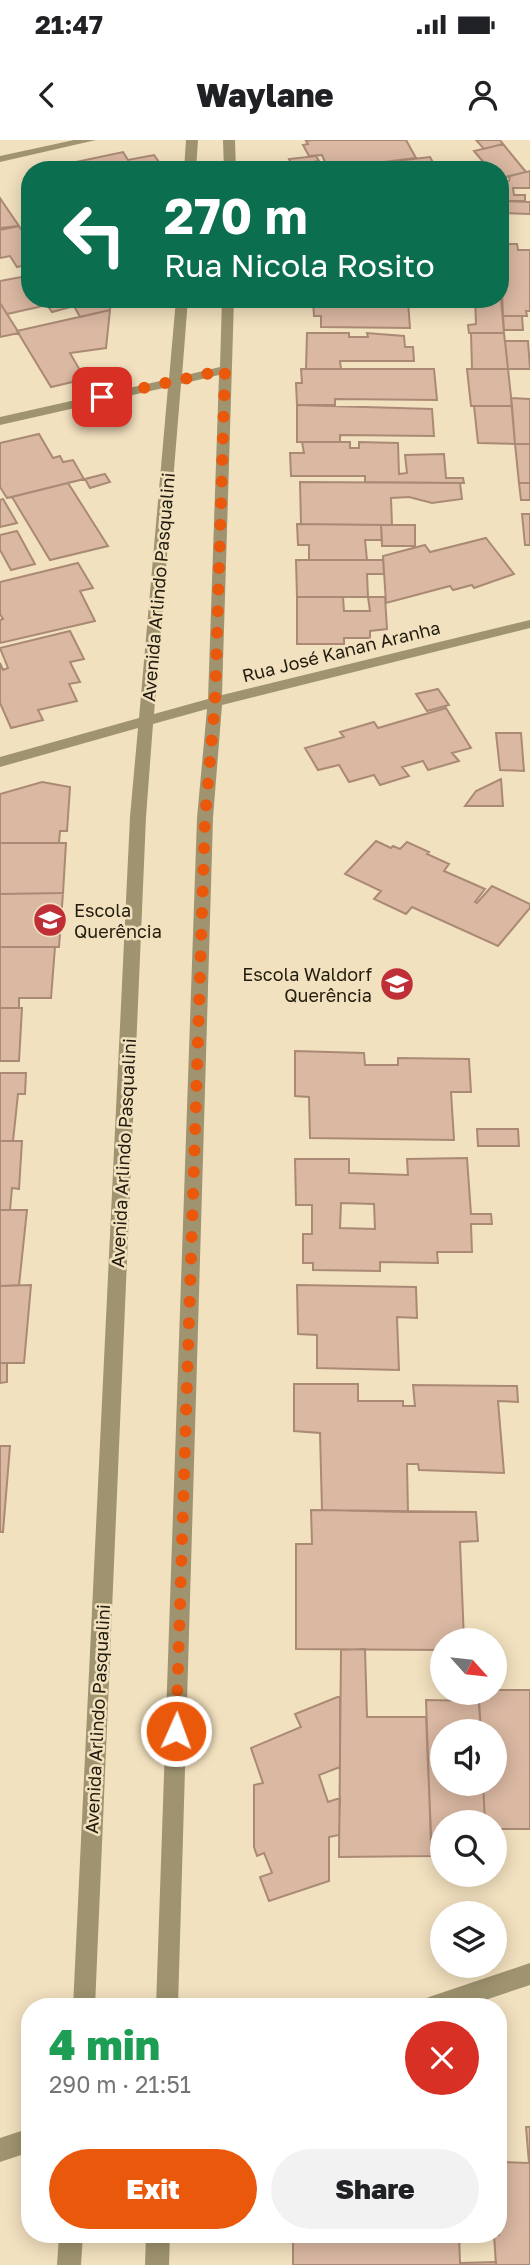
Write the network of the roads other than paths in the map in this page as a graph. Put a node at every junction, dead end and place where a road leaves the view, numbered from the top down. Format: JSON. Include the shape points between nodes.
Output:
{"nodes":[{"id":1,"x":90,"y":140,"type":"edge"},
{"id":2,"x":192,"y":140,"type":"edge"},
{"id":3,"x":229,"y":140,"type":"edge"},
{"id":4,"x":0,"y":159,"type":"edge"},
{"id":5,"x":191,"y":161,"type":"edge"},
{"id":6,"x":230,"y":161,"type":"edge"},
{"id":7,"x":182,"y":308,"type":"edge"},
{"id":8,"x":228,"y":308,"type":"edge"},
{"id":9,"x":225,"y":370,"type":"junction"},
{"id":10,"x":178,"y":379,"type":"junction"},
{"id":11,"x":0,"y":421,"type":"edge"},
{"id":12,"x":530,"y":624,"type":"edge"},
{"id":13,"x":215,"y":702,"type":"junction"},
{"id":14,"x":146,"y":721,"type":"junction"},
{"id":15,"x":0,"y":762,"type":"edge"},
{"id":16,"x":530,"y":1974,"type":"edge"},
{"id":17,"x":84,"y":1998,"type":"edge"},
{"id":18,"x":166,"y":1998,"type":"edge"},
{"id":19,"x":459,"y":1998,"type":"edge"},
{"id":20,"x":21,"y":2143,"type":"edge"},
{"id":21,"x":0,"y":2150,"type":"edge"},
{"id":22,"x":70,"y":2243,"type":"edge"},
{"id":23,"x":158,"y":2243,"type":"edge"},
{"id":24,"x":69,"y":2265,"type":"edge"},
{"id":25,"x":157,"y":2265,"type":"edge"}],
"edges":[{"from":1,"to":4,"type":"street"},
{"from":2,"to":5,"type":"street"},
{"from":3,"to":6,"type":"street"},
{"from":7,"to":10,"type":"street","name":"Avenida Arlindo Pasqualini"},
{"from":8,"to":9,"type":"street"},
{"from":9,"to":10,"type":"street"},
{"from":9,"to":13,"type":"street"},
{"from":10,"to":11,"type":"street"},
{"from":10,"to":14,"type":"street","name":"Avenida Arlindo Pasqualini"},
{"from":12,"to":13,"type":"street","name":"Rua José Kanan Aranha"},
{"from":13,"to":14,"type":"street","name":"Rua José Kanan Aranha"},
{"from":13,"to":18,"type":"street","via":[[205,818]]},
{"from":14,"to":15,"type":"street","name":"Rua José Kanan Aranha"},
{"from":14,"to":17,"type":"street","name":"Avenida Arlindo Pasqualini"},
{"from":16,"to":19,"type":"street"},
{"from":20,"to":21,"type":"street"},
{"from":22,"to":24,"type":"street"},
{"from":23,"to":25,"type":"street"}]}
